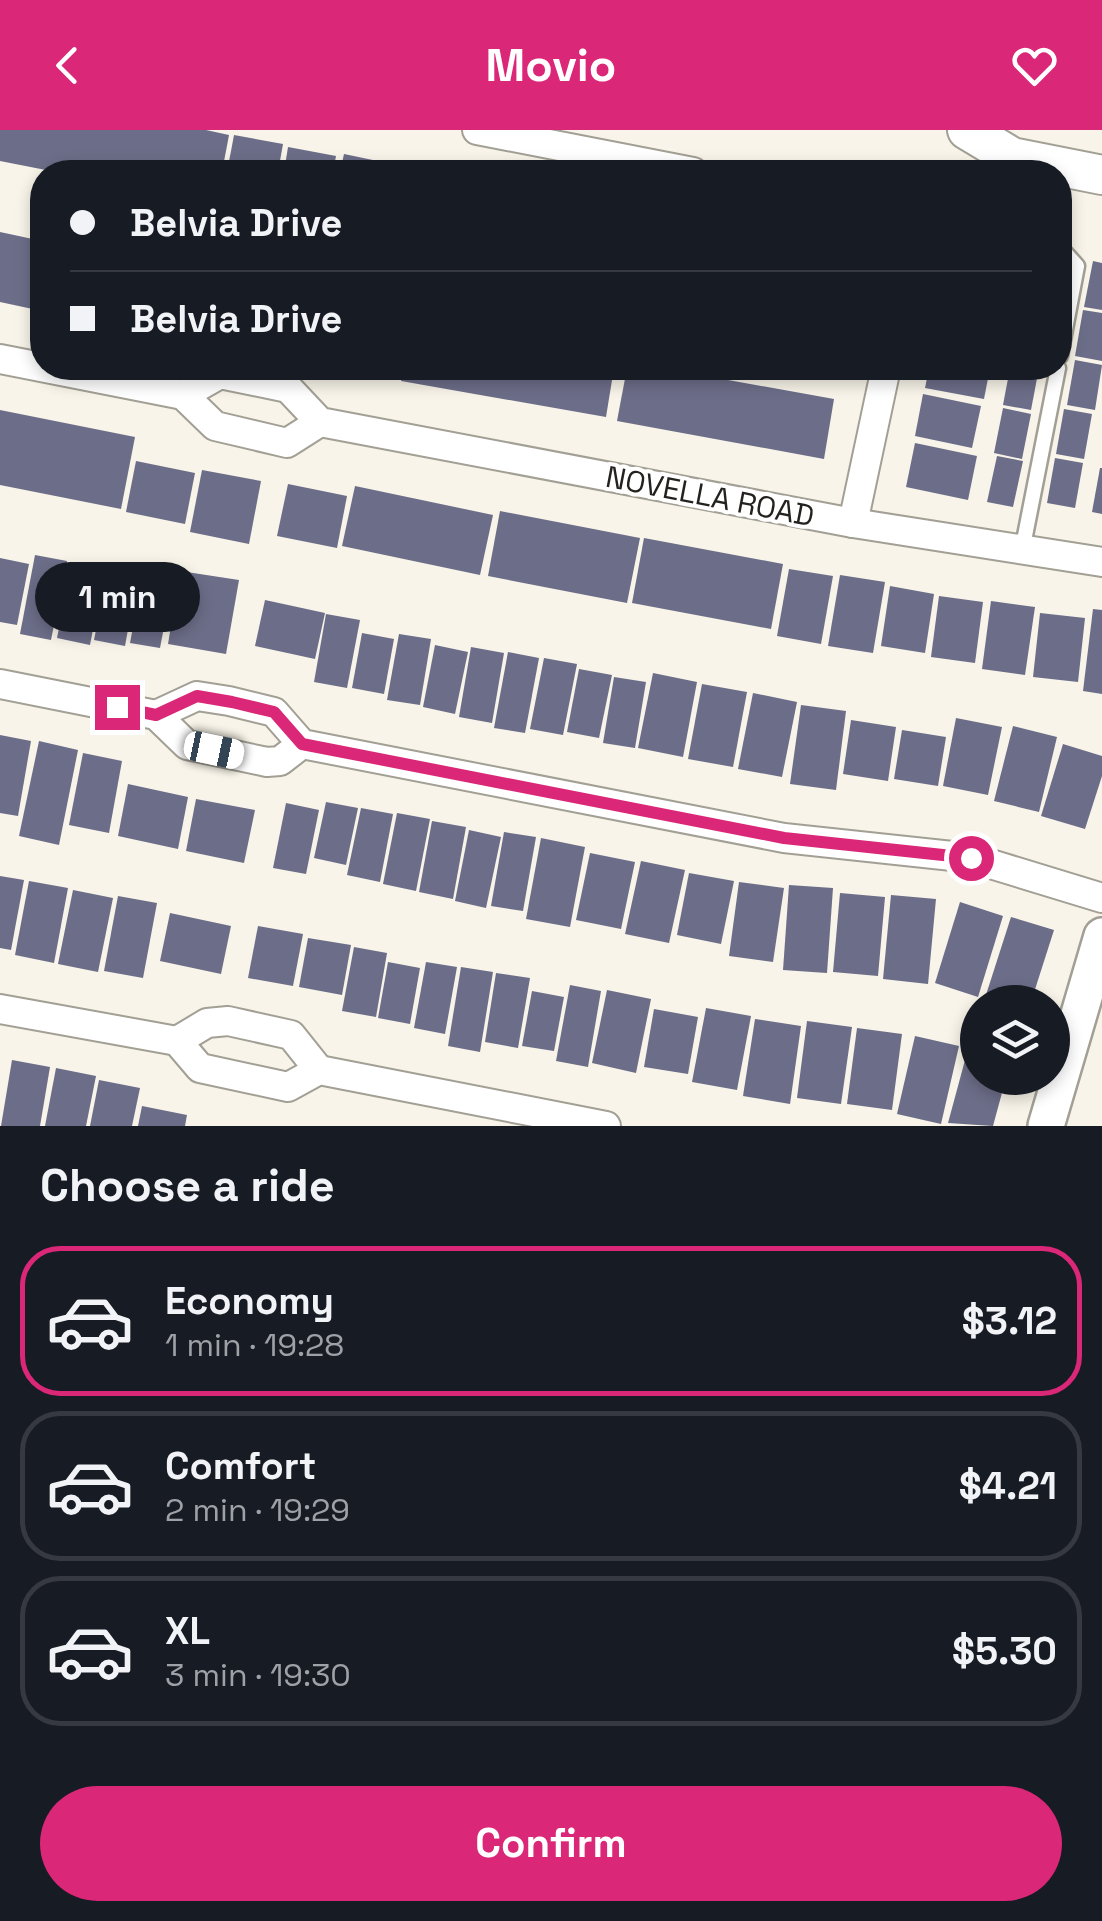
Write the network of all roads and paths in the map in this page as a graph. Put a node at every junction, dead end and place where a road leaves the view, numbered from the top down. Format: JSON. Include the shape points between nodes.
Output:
{"nodes":[{"id":1,"x":477,"y":130,"type":"edge"},
{"id":2,"x":967,"y":130,"type":"edge"},
{"id":3,"x":631,"y":160,"type":"edge"},
{"id":4,"x":1027,"y":160,"type":"edge"},
{"id":5,"x":1072,"y":169,"type":"edge"},
{"id":6,"x":1102,"y":175,"type":"edge"},
{"id":7,"x":1072,"y":260,"type":"edge"},
{"id":8,"x":1072,"y":296,"type":"edge"},
{"id":9,"x":0,"y":360,"type":"edge"},
{"id":10,"x":30,"y":366,"type":"edge"},
{"id":11,"x":102,"y":380,"type":"edge"},
{"id":12,"x":210,"y":380,"type":"edge"},
{"id":13,"x":247,"y":380,"type":"edge"},
{"id":14,"x":883,"y":380,"type":"edge"},
{"id":15,"x":1056,"y":380,"type":"edge"},
{"id":16,"x":183,"y":396,"type":"junction"},
{"id":17,"x":320,"y":422,"type":"junction"},
{"id":18,"x":852,"y":523,"type":"junction"},
{"id":19,"x":1022,"y":551,"type":"junction"},
{"id":20,"x":1102,"y":562,"type":"edge"},
{"id":21,"x":0,"y":684,"type":"edge"},
{"id":22,"x":156,"y":715,"type":"junction"},
{"id":23,"x":302,"y":744,"type":"junction"},
{"id":24,"x":1102,"y":898,"type":"edge"},
{"id":25,"x":1102,"y":936,"type":"edge"},
{"id":26,"x":0,"y":1008,"type":"edge"},
{"id":27,"x":177,"y":1041,"type":"junction"},
{"id":28,"x":319,"y":1070,"type":"junction"},
{"id":29,"x":606,"y":1126,"type":"edge"},
{"id":30,"x":1046,"y":1126,"type":"edge"}],
"edges":[{"from":1,"to":3,"type":"street"},
{"from":2,"to":4,"type":"main road"},
{"from":5,"to":6,"type":"main road"},
{"from":7,"to":8,"type":"lane","via":[[1078,266]]},
{"from":9,"to":10,"type":"street"},
{"from":11,"to":16,"type":"street"},
{"from":12,"to":16,"type":"street"},
{"from":13,"to":17,"type":"street","via":[[288,388]]},
{"from":14,"to":18,"type":"street"},
{"from":15,"to":19,"type":"lane"},
{"from":16,"to":17,"type":"street","via":[[214,426],[287,443]]},
{"from":17,"to":18,"type":"street","name":"NOVELLA ROAD"},
{"from":18,"to":19,"type":"street","name":"NOVELLA ROAD"},
{"from":19,"to":20,"type":"street","name":"NOVELLA ROAD"},
{"from":21,"to":22,"type":"street"},
{"from":22,"to":23,"type":"street","via":[[187,745],[267,762]]},
{"from":22,"to":23,"type":"street","via":[[197,696],[232,702],[274,712]]},
{"from":23,"to":24,"type":"street","via":[[784,838],[971,858]]},
{"from":25,"to":30,"type":"street"},
{"from":26,"to":27,"type":"street"},
{"from":27,"to":28,"type":"street","via":[[200,1068],[288,1087]]},
{"from":27,"to":28,"type":"street","via":[[207,1023],[228,1021],[291,1035]]},
{"from":28,"to":29,"type":"street"}]}
